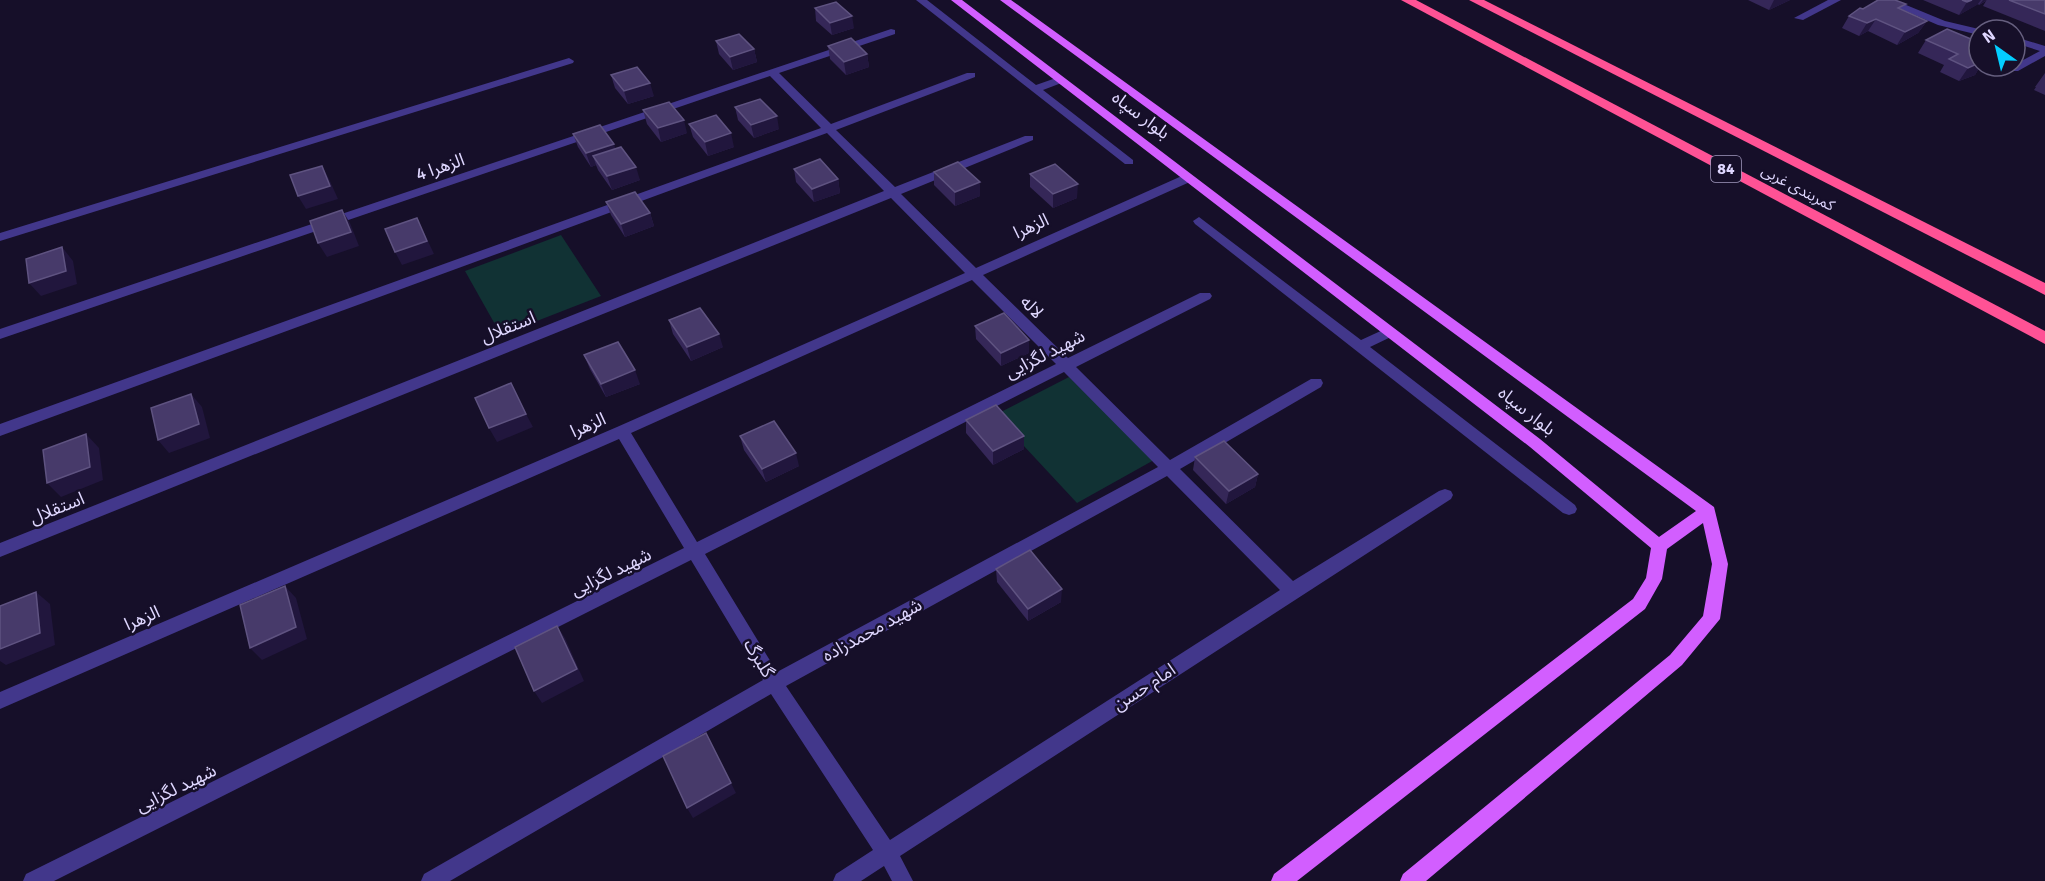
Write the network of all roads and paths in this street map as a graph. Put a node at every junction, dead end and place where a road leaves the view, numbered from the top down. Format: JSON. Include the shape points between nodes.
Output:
{"nodes":[{"id":1,"x":921,"y":0,"type":"edge"},
{"id":2,"x":956,"y":0,"type":"edge"},
{"id":3,"x":1005,"y":0,"type":"edge"},
{"id":4,"x":1407,"y":0,"type":"edge"},
{"id":5,"x":1475,"y":0,"type":"edge"},
{"id":6,"x":1836,"y":0,"type":"edge"},
{"id":7,"x":1885,"y":0,"type":"edge"},
{"id":8,"x":1799,"y":18,"type":"dead end"},
{"id":9,"x":1967,"y":29,"type":"edge"},
{"id":10,"x":891,"y":32,"type":"dead end"},
{"id":11,"x":2027,"y":44,"type":"edge"},
{"id":12,"x":2045,"y":51,"type":"edge"},
{"id":13,"x":569,"y":61,"type":"dead end"},
{"id":14,"x":2027,"y":61,"type":"edge"},
{"id":15,"x":772,"y":73,"type":"junction"},
{"id":16,"x":971,"y":75,"type":"dead end"},
{"id":17,"x":1060,"y":80,"type":"junction"},
{"id":18,"x":1034,"y":89,"type":"junction"},
{"id":19,"x":828,"y":129,"type":"junction"},
{"id":20,"x":1029,"y":138,"type":"dead end"},
{"id":21,"x":1128,"y":162,"type":"dead end"},
{"id":22,"x":1188,"y":178,"type":"junction"},
{"id":23,"x":894,"y":193,"type":"junction"},
{"id":24,"x":1199,"y":221,"type":"dead end"},
{"id":25,"x":0,"y":237,"type":"edge"},
{"id":26,"x":972,"y":273,"type":"junction"},
{"id":27,"x":2045,"y":290,"type":"edge"},
{"id":28,"x":1205,"y":296,"type":"dead end"},
{"id":29,"x":1389,"y":332,"type":"junction"},
{"id":30,"x":0,"y":334,"type":"edge"},
{"id":31,"x":2045,"y":338,"type":"edge"},
{"id":32,"x":1360,"y":346,"type":"junction"},
{"id":33,"x":1065,"y":365,"type":"junction"},
{"id":34,"x":1316,"y":383,"type":"dead end"},
{"id":35,"x":0,"y":430,"type":"edge"},
{"id":36,"x":622,"y":431,"type":"junction"},
{"id":37,"x":1169,"y":468,"type":"junction"},
{"id":38,"x":1445,"y":495,"type":"dead end"},
{"id":39,"x":1569,"y":509,"type":"dead end"},
{"id":40,"x":1708,"y":511,"type":"junction"},
{"id":41,"x":1659,"y":546,"type":"junction"},
{"id":42,"x":0,"y":550,"type":"edge"},
{"id":43,"x":694,"y":552,"type":"junction"},
{"id":44,"x":1292,"y":591,"type":"junction"},
{"id":45,"x":774,"y":683,"type":"junction"},
{"id":46,"x":0,"y":701,"type":"edge"},
{"id":47,"x":887,"y":853,"type":"junction"},
{"id":48,"x":33,"y":881,"type":"edge"},
{"id":49,"x":431,"y":881,"type":"edge"},
{"id":50,"x":843,"y":881,"type":"edge"},
{"id":51,"x":903,"y":881,"type":"edge"},
{"id":52,"x":1281,"y":881,"type":"edge"},
{"id":53,"x":1410,"y":881,"type":"edge"}],
"edges":[{"from":1,"to":18,"type":"street"},
{"from":2,"to":17,"type":"main road","name":"بلوار سپاه"},
{"from":3,"to":40,"type":"main road","name":"بلوار سپاه"},
{"from":4,"to":31,"type":"highway","name":"کمربندی غربی","number":"84"},
{"from":5,"to":27,"type":"highway","name":"کمربندی غربی","number":"84"},
{"from":6,"to":8,"type":"street"},
{"from":7,"to":9,"type":"street"},
{"from":10,"to":15,"type":"street","name":"الزهرا 4"},
{"from":11,"to":12,"type":"street"},
{"from":12,"to":14,"type":"street"},
{"from":13,"to":25,"type":"street"},
{"from":15,"to":19,"type":"street","name":"لاله"},
{"from":15,"to":30,"type":"street","name":"الزهرا 4"},
{"from":16,"to":19,"type":"street"},
{"from":17,"to":18,"type":"street"},
{"from":17,"to":22,"type":"main road","name":"بلوار سپاه"},
{"from":18,"to":21,"type":"street"},
{"from":19,"to":23,"type":"street","name":"لاله"},
{"from":19,"to":35,"type":"street"},
{"from":20,"to":23,"type":"street","name":"استقلال"},
{"from":22,"to":26,"type":"street","name":"الزهرا"},
{"from":22,"to":29,"type":"main road","name":"بلوار سپاه"},
{"from":23,"to":26,"type":"street","name":"لاله"},
{"from":23,"to":42,"type":"street","name":"استقلال"},
{"from":24,"to":32,"type":"street"},
{"from":26,"to":33,"type":"street","name":"لاله"},
{"from":26,"to":36,"type":"street","name":"الزهرا"},
{"from":28,"to":33,"type":"street","name":"شهید لگزایی"},
{"from":29,"to":32,"type":"street"},
{"from":29,"to":41,"type":"main road","name":"بلوار سپاه","via":[[1535,443]]},
{"from":32,"to":39,"type":"street"},
{"from":33,"to":37,"type":"street","name":"لاله"},
{"from":33,"to":43,"type":"street","name":"شهید لگزایی"},
{"from":34,"to":37,"type":"street","name":"شهید محمدزاده"},
{"from":36,"to":43,"type":"street","name":"گلبرگ"},
{"from":36,"to":46,"type":"street","name":"الزهرا"},
{"from":37,"to":44,"type":"street","name":"لاله"},
{"from":37,"to":45,"type":"street","name":"شهید محمدزاده"},
{"from":38,"to":44,"type":"street","name":"امام حسن"},
{"from":40,"to":41,"type":"main road"},
{"from":40,"to":53,"type":"main road","via":[[1720,564],[1711,619],[1676,660]]},
{"from":41,"to":52,"type":"main road","via":[[1654,579],[1639,604]]},
{"from":43,"to":45,"type":"street","name":"گلبرگ"},
{"from":43,"to":48,"type":"street","name":"شهید لگزایی"},
{"from":44,"to":47,"type":"street","name":"امام حسن"},
{"from":45,"to":47,"type":"street","name":"گلبرگ"},
{"from":45,"to":49,"type":"street","name":"شهید محمدزاده"},
{"from":47,"to":50,"type":"street","name":"امام حسن"},
{"from":47,"to":51,"type":"street","name":"گلبرگ"}]}
